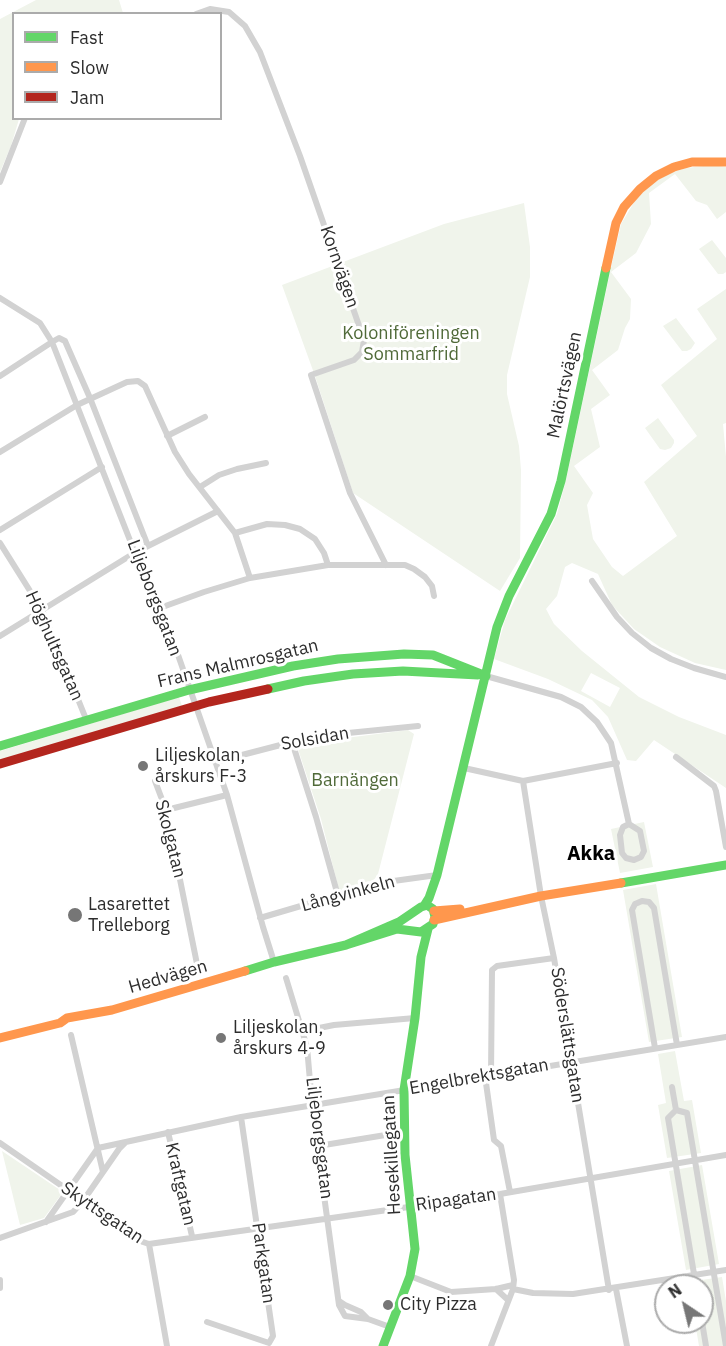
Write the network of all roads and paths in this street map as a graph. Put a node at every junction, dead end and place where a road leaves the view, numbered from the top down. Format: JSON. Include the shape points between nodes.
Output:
{"nodes":[{"id":1,"x":202,"y":12,"type":"edge"},
{"id":2,"x":24,"y":120,"type":"edge"},
{"id":3,"x":726,"y":162,"type":"edge"},
{"id":4,"x":0,"y":182,"type":"edge"},
{"id":5,"x":0,"y":298,"type":"edge"},
{"id":6,"x":52,"y":342,"type":"junction"},
{"id":7,"x":0,"y":375,"type":"edge"},
{"id":8,"x":90,"y":398,"type":"junction"},
{"id":9,"x":77,"y":405,"type":"junction"},
{"id":10,"x":205,"y":417,"type":"dead end"},
{"id":11,"x":167,"y":436,"type":"junction"},
{"id":12,"x":0,"y":452,"type":"edge"},
{"id":13,"x":266,"y":463,"type":"dead end"},
{"id":14,"x":102,"y":467,"type":"junction"},
{"id":15,"x":200,"y":487,"type":"junction"},
{"id":16,"x":218,"y":511,"type":"junction"},
{"id":17,"x":0,"y":530,"type":"edge"},
{"id":18,"x":235,"y":533,"type":"junction"},
{"id":19,"x":0,"y":543,"type":"edge"},
{"id":20,"x":148,"y":546,"type":"junction"},
{"id":21,"x":136,"y":552,"type":"junction"},
{"id":22,"x":328,"y":565,"type":"junction"},
{"id":23,"x":386,"y":565,"type":"junction"},
{"id":24,"x":250,"y":578,"type":"junction"},
{"id":25,"x":592,"y":581,"type":"dead end"},
{"id":26,"x":434,"y":596,"type":"dead end"},
{"id":27,"x":157,"y":609,"type":"junction"},
{"id":28,"x":42,"y":610,"type":"junction"},
{"id":29,"x":0,"y":636,"type":"edge"},
{"id":30,"x":486,"y":676,"type":"junction"},
{"id":31,"x":726,"y":677,"type":"edge"},
{"id":32,"x":189,"y":690,"type":"junction"},
{"id":33,"x":195,"y":706,"type":"junction"},
{"id":34,"x":86,"y":719,"type":"junction"},
{"id":35,"x":418,"y":726,"type":"dead end"},
{"id":36,"x":292,"y":742,"type":"junction"},
{"id":37,"x":0,"y":746,"type":"edge"},
{"id":38,"x":676,"y":757,"type":"dead end"},
{"id":39,"x":215,"y":762,"type":"junction"},
{"id":40,"x":617,"y":763,"type":"junction"},
{"id":41,"x":0,"y":764,"type":"edge"},
{"id":42,"x":464,"y":768,"type":"junction"},
{"id":43,"x":155,"y":781,"type":"dead end"},
{"id":44,"x":523,"y":781,"type":"junction"},
{"id":45,"x":227,"y":795,"type":"junction"},
{"id":46,"x":166,"y":810,"type":"junction"},
{"id":47,"x":629,"y":824,"type":"junction"},
{"id":48,"x":726,"y":847,"type":"edge"},
{"id":49,"x":726,"y":865,"type":"edge"},
{"id":50,"x":437,"y":875,"type":"junction"},
{"id":51,"x":338,"y":896,"type":"junction"},
{"id":52,"x":541,"y":896,"type":"junction"},
{"id":53,"x":431,"y":912,"type":"junction"},
{"id":54,"x":410,"y":914,"type":"junction"},
{"id":55,"x":260,"y":918,"type":"junction"},
{"id":56,"x":428,"y":929,"type":"junction"},
{"id":57,"x":412,"y":931,"type":"junction"},
{"id":58,"x":346,"y":945,"type":"junction"},
{"id":59,"x":421,"y":957,"type":"junction"},
{"id":60,"x":554,"y":958,"type":"junction"},
{"id":61,"x":274,"y":962,"type":"junction"},
{"id":62,"x":198,"y":969,"type":"dead end"},
{"id":63,"x":286,"y":978,"type":"dead end"},
{"id":64,"x":415,"y":1018,"type":"junction"},
{"id":65,"x":304,"y":1031,"type":"junction"},
{"id":66,"x":71,"y":1035,"type":"dead end"},
{"id":67,"x":726,"y":1037,"type":"edge"},
{"id":68,"x":0,"y":1038,"type":"edge"},
{"id":69,"x":676,"y":1045,"type":"junction"},
{"id":70,"x":655,"y":1048,"type":"junction"},
{"id":71,"x":571,"y":1062,"type":"junction"},
{"id":72,"x":488,"y":1076,"type":"junction"},
{"id":73,"x":672,"y":1087,"type":"dead end"},
{"id":74,"x":404,"y":1090,"type":"junction"},
{"id":75,"x":313,"y":1105,"type":"junction"},
{"id":76,"x":676,"y":1110,"type":"junction"},
{"id":77,"x":241,"y":1118,"type":"junction"},
{"id":78,"x":168,"y":1132,"type":"junction"},
{"id":79,"x":404,"y":1132,"type":"junction"},
{"id":80,"x":126,"y":1142,"type":"junction"},
{"id":81,"x":0,"y":1143,"type":"edge"},
{"id":82,"x":318,"y":1146,"type":"junction"},
{"id":83,"x":98,"y":1148,"type":"junction"},
{"id":84,"x":726,"y":1155,"type":"edge"},
{"id":85,"x":696,"y":1161,"type":"junction"},
{"id":86,"x":675,"y":1164,"type":"junction"},
{"id":87,"x":103,"y":1172,"type":"junction"},
{"id":88,"x":591,"y":1179,"type":"junction"},
{"id":89,"x":69,"y":1191,"type":"junction"},
{"id":90,"x":510,"y":1192,"type":"junction"},
{"id":91,"x":500,"y":1194,"type":"junction"},
{"id":92,"x":83,"y":1201,"type":"junction"},
{"id":93,"x":410,"y":1206,"type":"junction"},
{"id":94,"x":329,"y":1218,"type":"junction"},
{"id":95,"x":46,"y":1222,"type":"junction"},
{"id":96,"x":258,"y":1227,"type":"junction"},
{"id":97,"x":192,"y":1236,"type":"junction"},
{"id":98,"x":0,"y":1238,"type":"edge"},
{"id":99,"x":149,"y":1244,"type":"junction"},
{"id":100,"x":726,"y":1270,"type":"edge"},
{"id":101,"x":714,"y":1272,"type":"junction"},
{"id":102,"x":694,"y":1274,"type":"edge"},
{"id":103,"x":701,"y":1274,"type":"edge"},
{"id":104,"x":410,"y":1276,"type":"junction"},
{"id":105,"x":0,"y":1280,"type":"edge"},
{"id":106,"x":654,"y":1282,"type":"edge"},
{"id":107,"x":513,"y":1287,"type":"junction"},
{"id":108,"x":0,"y":1288,"type":"edge"},
{"id":109,"x":496,"y":1288,"type":"junction"},
{"id":110,"x":613,"y":1289,"type":"junction"},
{"id":111,"x":508,"y":1300,"type":"junction"},
{"id":112,"x":207,"y":1322,"type":"dead end"},
{"id":113,"x":390,"y":1327,"type":"junction"},
{"id":114,"x":167,"y":1346,"type":"edge"},
{"id":115,"x":383,"y":1346,"type":"edge"},
{"id":116,"x":491,"y":1346,"type":"edge"},
{"id":117,"x":627,"y":1346,"type":"edge"},
{"id":118,"x":726,"y":1346,"type":"edge"}],
"edges":[{"from":1,"to":23,"type":"street","name":"Kornvägen","via":[[229,12],[245,26],[260,52],[364,340],[362,352],[354,360],[311,375],[351,493]]},
{"from":2,"to":4,"type":"street"},
{"from":3,"to":30,"type":"street","name":"Malörtsvägen","via":[[692,162],[656,176],[624,207],[616,223],[561,481],[551,514],[502,612]]},
{"from":5,"to":6,"type":"street","name":"Liljeborgsgatan","via":[[40,323]]},
{"from":6,"to":7,"type":"street"},
{"from":6,"to":8,"type":"street","name":"Liljeborgsgatan","via":[[59,338],[65,341]]},
{"from":6,"to":9,"type":"street","name":"Liljeborgsgatan"},
{"from":8,"to":9,"type":"street"},
{"from":8,"to":11,"type":"street","via":[[127,381],[138,381],[145,386]]},
{"from":8,"to":20,"type":"street","name":"Liljeborgsgatan"},
{"from":9,"to":12,"type":"street"},
{"from":9,"to":14,"type":"street","name":"Liljeborgsgatan"},
{"from":10,"to":11,"type":"street"},
{"from":11,"to":15,"type":"street"},
{"from":13,"to":15,"type":"street","via":[[237,468]]},
{"from":14,"to":17,"type":"street"},
{"from":14,"to":21,"type":"street","name":"Liljeborgsgatan"},
{"from":15,"to":16,"type":"street"},
{"from":16,"to":18,"type":"street"},
{"from":16,"to":20,"type":"street"},
{"from":18,"to":22,"type":"street","via":[[267,524],[300,529],[315,539]]},
{"from":18,"to":24,"type":"street"},
{"from":19,"to":28,"type":"street","name":"Höghultsgatan"},
{"from":20,"to":21,"type":"street"},
{"from":21,"to":27,"type":"street","name":"Liljeborgsgatan"},
{"from":21,"to":28,"type":"street"},
{"from":22,"to":23,"type":"street"},
{"from":22,"to":24,"type":"street"},
{"from":23,"to":26,"type":"street","via":[[414,569],[432,586]]},
{"from":24,"to":27,"type":"street"},
{"from":25,"to":31,"type":"street","via":[[616,617],[651,648],[694,668]]},
{"from":27,"to":32,"type":"street","name":"Liljeborgsgatan","via":[[170,632]]},
{"from":28,"to":29,"type":"street"},
{"from":28,"to":34,"type":"street","name":"Höghultsgatan"},
{"from":30,"to":32,"type":"street","name":"Frans Malmrosgatan","via":[[433,655],[404,654],[299,665]]},
{"from":30,"to":33,"type":"street","name":"Frans Malmrosgatan","via":[[402,671],[353,674]]},
{"from":30,"to":40,"type":"street","name":"Frans Malmrosgatan","via":[[553,694],[581,707],[602,729]]},
{"from":30,"to":42,"type":"street"},
{"from":32,"to":33,"type":"street","name":"Liljeborgsgatan"},
{"from":32,"to":34,"type":"street","name":"Frans Malmrosgatan"},
{"from":33,"to":39,"type":"street","name":"Liljeborgsgatan"},
{"from":33,"to":41,"type":"street","name":"Frans Malmrosgatan"},
{"from":34,"to":37,"type":"street","name":"Frans Malmrosgatan"},
{"from":35,"to":36,"type":"street","name":"Solsidan"},
{"from":36,"to":39,"type":"street","name":"Solsidan"},
{"from":36,"to":51,"type":"street"},
{"from":38,"to":48,"type":"street","via":[[714,786]]},
{"from":39,"to":45,"type":"street","name":"Liljeborgsgatan"},
{"from":40,"to":44,"type":"street"},
{"from":40,"to":47,"type":"street","name":"Frans Malmrosgatan"},
{"from":42,"to":44,"type":"street"},
{"from":42,"to":50,"type":"street"},
{"from":43,"to":46,"type":"street","name":"Skolgatan"},
{"from":44,"to":52,"type":"street","name":"Söderslättsgatan"},
{"from":45,"to":46,"type":"street"},
{"from":45,"to":55,"type":"street","name":"Liljeborgsgatan"},
{"from":46,"to":62,"type":"street","name":"Skolgatan"},
{"from":47,"to":47,"type":"street","via":[[623,826],[620,835],[622,853],[634,860],[644,851],[640,831]]},
{"from":49,"to":52,"type":"street","name":"Hedvägen"},
{"from":50,"to":51,"type":"street","name":"Långvinkeln","via":[[379,883]]},
{"from":50,"to":53,"type":"street"},
{"from":51,"to":55,"type":"street","name":"Långvinkeln"},
{"from":52,"to":53,"type":"street","name":"Hedvägen"},
{"from":52,"to":60,"type":"street","name":"Söderslättsgatan"},
{"from":53,"to":54,"type":"street","name":"Hedvägen"},
{"from":53,"to":56,"type":"street"},
{"from":54,"to":57,"type":"street","via":[[408,923]]},
{"from":54,"to":58,"type":"street","name":"Hedvägen"},
{"from":55,"to":61,"type":"street","name":"Liljeborgsgatan"},
{"from":56,"to":57,"type":"street","name":"Hedvägen"},
{"from":56,"to":59,"type":"street","name":"Hesekillegatan"},
{"from":57,"to":58,"type":"street","name":"Hedvägen","via":[[397,929]]},
{"from":57,"to":59,"type":"street","name":"Hesekillegatan"},
{"from":58,"to":61,"type":"street","name":"Hedvägen"},
{"from":59,"to":64,"type":"street","name":"Hesekillegatan"},
{"from":60,"to":71,"type":"street","name":"Söderslättsgatan"},
{"from":60,"to":72,"type":"street","via":[[492,970]]},
{"from":61,"to":68,"type":"street","name":"Hedvägen"},
{"from":63,"to":65,"type":"street","name":"Liljeborgsgatan"},
{"from":64,"to":65,"type":"street"},
{"from":64,"to":74,"type":"street","name":"Hesekillegatan"},
{"from":65,"to":75,"type":"street","name":"Liljeborgsgatan"},
{"from":66,"to":83,"type":"street"},
{"from":67,"to":69,"type":"street","name":"Engelbrektsgatan"},
{"from":69,"to":70,"type":"street","name":"Engelbrektsgatan"},
{"from":69,"to":70,"type":"street","via":[[654,908],[649,902],[642,902],[632,910]]},
{"from":70,"to":71,"type":"street","name":"Engelbrektsgatan"},
{"from":71,"to":72,"type":"street","name":"Engelbrektsgatan"},
{"from":71,"to":88,"type":"street","name":"Söderslättsgatan"},
{"from":72,"to":74,"type":"street","name":"Engelbrektsgatan"},
{"from":72,"to":90,"type":"street","via":[[494,1140],[501,1146]]},
{"from":73,"to":76,"type":"street"},
{"from":74,"to":75,"type":"street","name":"Engelbrektsgatan"},
{"from":74,"to":79,"type":"street","name":"Hesekillegatan"},
{"from":75,"to":77,"type":"street","name":"Engelbrektsgatan"},
{"from":75,"to":82,"type":"street","name":"Liljeborgsgatan"},
{"from":76,"to":85,"type":"street","via":[[687,1113]]},
{"from":76,"to":86,"type":"street","via":[[668,1118]]},
{"from":77,"to":78,"type":"street","name":"Engelbrektsgatan"},
{"from":77,"to":96,"type":"street","name":"Parkgatan"},
{"from":78,"to":80,"type":"street","name":"Engelbrektsgatan"},
{"from":78,"to":97,"type":"street","name":"Kraftgatan"},
{"from":79,"to":82,"type":"street"},
{"from":79,"to":93,"type":"street","name":"Hesekillegatan"},
{"from":80,"to":83,"type":"street","name":"Engelbrektsgatan"},
{"from":80,"to":87,"type":"street"},
{"from":81,"to":89,"type":"street","name":"Skyttsgatan"},
{"from":82,"to":94,"type":"street","name":"Liljeborgsgatan"},
{"from":83,"to":87,"type":"street"},
{"from":83,"to":89,"type":"street"},
{"from":84,"to":85,"type":"street","name":"Ripagatan"},
{"from":85,"to":86,"type":"street","name":"Ripagatan"},
{"from":85,"to":101,"type":"street"},
{"from":86,"to":88,"type":"street","name":"Ripagatan"},
{"from":86,"to":102,"type":"street"},
{"from":87,"to":92,"type":"street"},
{"from":88,"to":90,"type":"street","name":"Ripagatan"},
{"from":88,"to":110,"type":"street","name":"Söderslättsgatan"},
{"from":89,"to":92,"type":"street","name":"Skyttsgatan"},
{"from":89,"to":95,"type":"street"},
{"from":90,"to":91,"type":"street","name":"Ripagatan"},
{"from":91,"to":93,"type":"street","name":"Ripagatan"},
{"from":91,"to":107,"type":"street"},
{"from":92,"to":95,"type":"street","via":[[73,1212]]},
{"from":92,"to":99,"type":"street","name":"Skyttsgatan"},
{"from":93,"to":94,"type":"street","name":"Ripagatan"},
{"from":93,"to":104,"type":"street","name":"Hesekillegatan","via":[[415,1249]]},
{"from":94,"to":96,"type":"street","name":"Ripagatan"},
{"from":94,"to":113,"type":"street","name":"Liljeborgsgatan","via":[[339,1301]]},
{"from":95,"to":98,"type":"street"},
{"from":96,"to":97,"type":"street","name":"Ripagatan"},
{"from":96,"to":112,"type":"street","name":"Parkgatan","via":[[272,1340],[268,1343]]},
{"from":97,"to":99,"type":"street","name":"Ripagatan"},
{"from":99,"to":114,"type":"street","name":"Skyttsgatan"},
{"from":100,"to":101,"type":"street"},
{"from":101,"to":103,"type":"street"},
{"from":101,"to":118,"type":"street"},
{"from":104,"to":109,"type":"street","via":[[451,1292]]},
{"from":104,"to":113,"type":"street","name":"Hesekillegatan"},
{"from":105,"to":108,"type":"street"},
{"from":106,"to":110,"type":"street"},
{"from":107,"to":109,"type":"street"},
{"from":107,"to":110,"type":"street","via":[[552,1294]]},
{"from":107,"to":111,"type":"street"},
{"from":109,"to":111,"type":"street"},
{"from":110,"to":117,"type":"street","name":"Söderslättsgatan"},
{"from":111,"to":116,"type":"street"},
{"from":113,"to":115,"type":"street","name":"Hesekillegatan"}]}
